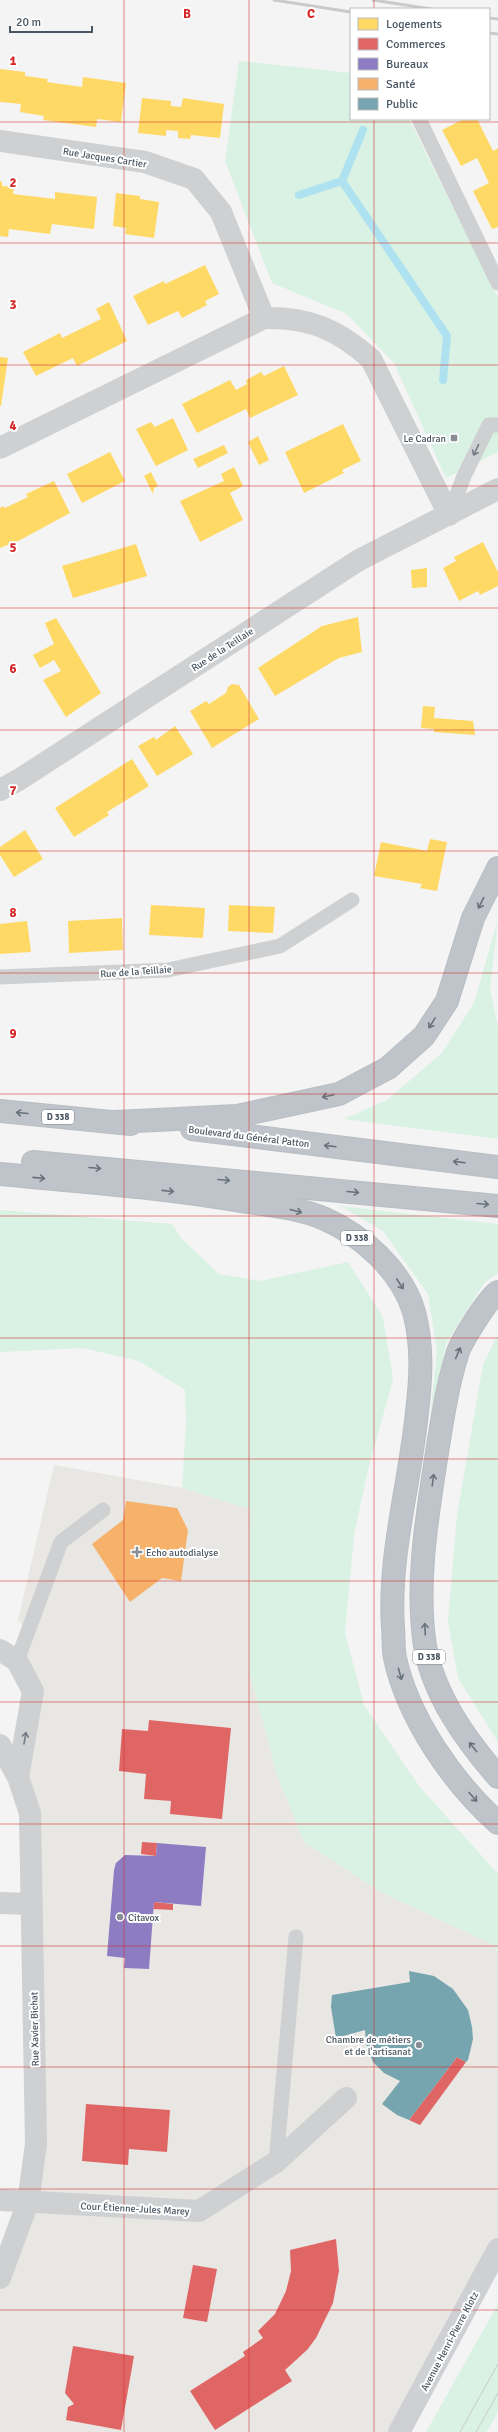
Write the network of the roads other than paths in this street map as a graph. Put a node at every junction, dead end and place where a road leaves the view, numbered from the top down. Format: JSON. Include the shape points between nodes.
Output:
{"nodes":[{"id":1,"x":418,"y":120,"type":"edge"},
{"id":2,"x":0,"y":141,"type":"edge"},
{"id":3,"x":498,"y":283,"type":"edge"},
{"id":4,"x":264,"y":318,"type":"junction"},
{"id":5,"x":498,"y":424,"type":"edge"},
{"id":6,"x":0,"y":448,"type":"edge"},
{"id":7,"x":498,"y":489,"type":"edge"},
{"id":8,"x":449,"y":515,"type":"junction"},
{"id":9,"x":0,"y":790,"type":"edge"},
{"id":10,"x":498,"y":868,"type":"edge"},
{"id":11,"x":352,"y":900,"type":"dead end"},
{"id":12,"x":0,"y":977,"type":"edge"},
{"id":13,"x":0,"y":1111,"type":"edge"},
{"id":14,"x":116,"y":1122,"type":"junction"},
{"id":15,"x":0,"y":1159,"type":"edge"},
{"id":16,"x":498,"y":1167,"type":"edge"},
{"id":17,"x":0,"y":1174,"type":"edge"},
{"id":18,"x":498,"y":1206,"type":"edge"},
{"id":19,"x":498,"y":1292,"type":"edge"},
{"id":20,"x":103,"y":1510,"type":"dead end"},
{"id":21,"x":8,"y":1656,"type":"edge"},
{"id":22,"x":0,"y":1745,"type":"edge"},
{"id":23,"x":18,"y":1776,"type":"junction"},
{"id":24,"x":498,"y":1777,"type":"edge"},
{"id":25,"x":498,"y":1823,"type":"edge"},
{"id":26,"x":0,"y":1903,"type":"edge"},
{"id":27,"x":32,"y":1904,"type":"junction"},
{"id":28,"x":296,"y":1937,"type":"dead end"},
{"id":29,"x":346,"y":2098,"type":"dead end"},
{"id":30,"x":276,"y":2162,"type":"junction"},
{"id":31,"x":0,"y":2200,"type":"edge"},
{"id":32,"x":28,"y":2202,"type":"junction"},
{"id":33,"x":498,"y":2249,"type":"edge"},
{"id":34,"x":0,"y":2278,"type":"edge"},
{"id":35,"x":399,"y":2432,"type":"edge"}],
"edges":[{"from":1,"to":3,"type":"lane"},
{"from":2,"to":4,"type":"street","name":"Rue Jacques Cartier","via":[[145,162],[194,179],[221,212]]},
{"from":4,"to":6,"type":"street"},
{"from":4,"to":8,"type":"street","via":[[290,318],[321,327],[350,340],[371,359]]},
{"from":5,"to":8,"type":"lane","one_way":true,"via":[[489,425],[464,476]]},
{"from":7,"to":8,"type":"street","name":"Rue de la Teillaie"},
{"from":8,"to":9,"type":"street","name":"Rue de la Teillaie","via":[[359,560]]},
{"from":10,"to":14,"type":"highway","number":"D 338","one_way":true,"via":[[473,918],[447,1001],[424,1036],[388,1068],[339,1094],[237,1116]]},
{"from":11,"to":12,"type":"lane","name":"Rue de la Teillaie","via":[[280,946],[168,970]]},
{"from":14,"to":13,"type":"highway","name":"Boulevard du Général Patton","number":"D 338","one_way":true},
{"from":16,"to":14,"type":"highway","name":"Boulevard du Général Patton","number":"D 338","one_way":true,"via":[[213,1131]]},
{"from":15,"to":18,"type":"highway","one_way":true},
{"from":17,"to":25,"type":"highway","number":"D 338","one_way":true,"via":[[213,1196],[283,1207],[323,1218],[347,1231],[365,1244],[388,1267],[414,1310],[421,1373],[393,1580],[395,1656],[407,1697],[418,1720],[460,1782]]},
{"from":24,"to":19,"type":"highway","number":"D 338","one_way":true,"via":[[469,1743],[438,1687],[426,1646],[422,1586],[427,1518],[442,1422],[457,1353]]},
{"from":20,"to":21,"type":"lane","via":[[60,1542]]},
{"from":23,"to":21,"type":"street","name":"Rue Xavier Bichat","one_way":true,"via":[[33,1691]]},
{"from":22,"to":23,"type":"street","name":"Rue Xavier Bichat"},
{"from":23,"to":27,"type":"street","name":"Rue Xavier Bichat","via":[[30,1813]]},
{"from":26,"to":27,"type":"street"},
{"from":27,"to":32,"type":"street","name":"Rue Xavier Bichat","via":[[36,2144]]},
{"from":28,"to":30,"type":"lane"},
{"from":29,"to":30,"type":"street","name":"Cour Étienne-Jules Marey"},
{"from":30,"to":32,"type":"street","name":"Cour Étienne-Jules Marey","via":[[199,2211]]},
{"from":31,"to":32,"type":"street","name":"Cour Étienne-Jules Marey"},
{"from":32,"to":34,"type":"street","name":"Rue Xavier Bichat"},
{"from":33,"to":35,"type":"street","name":"Avenue Henri-Pierre Klotz"}]}
